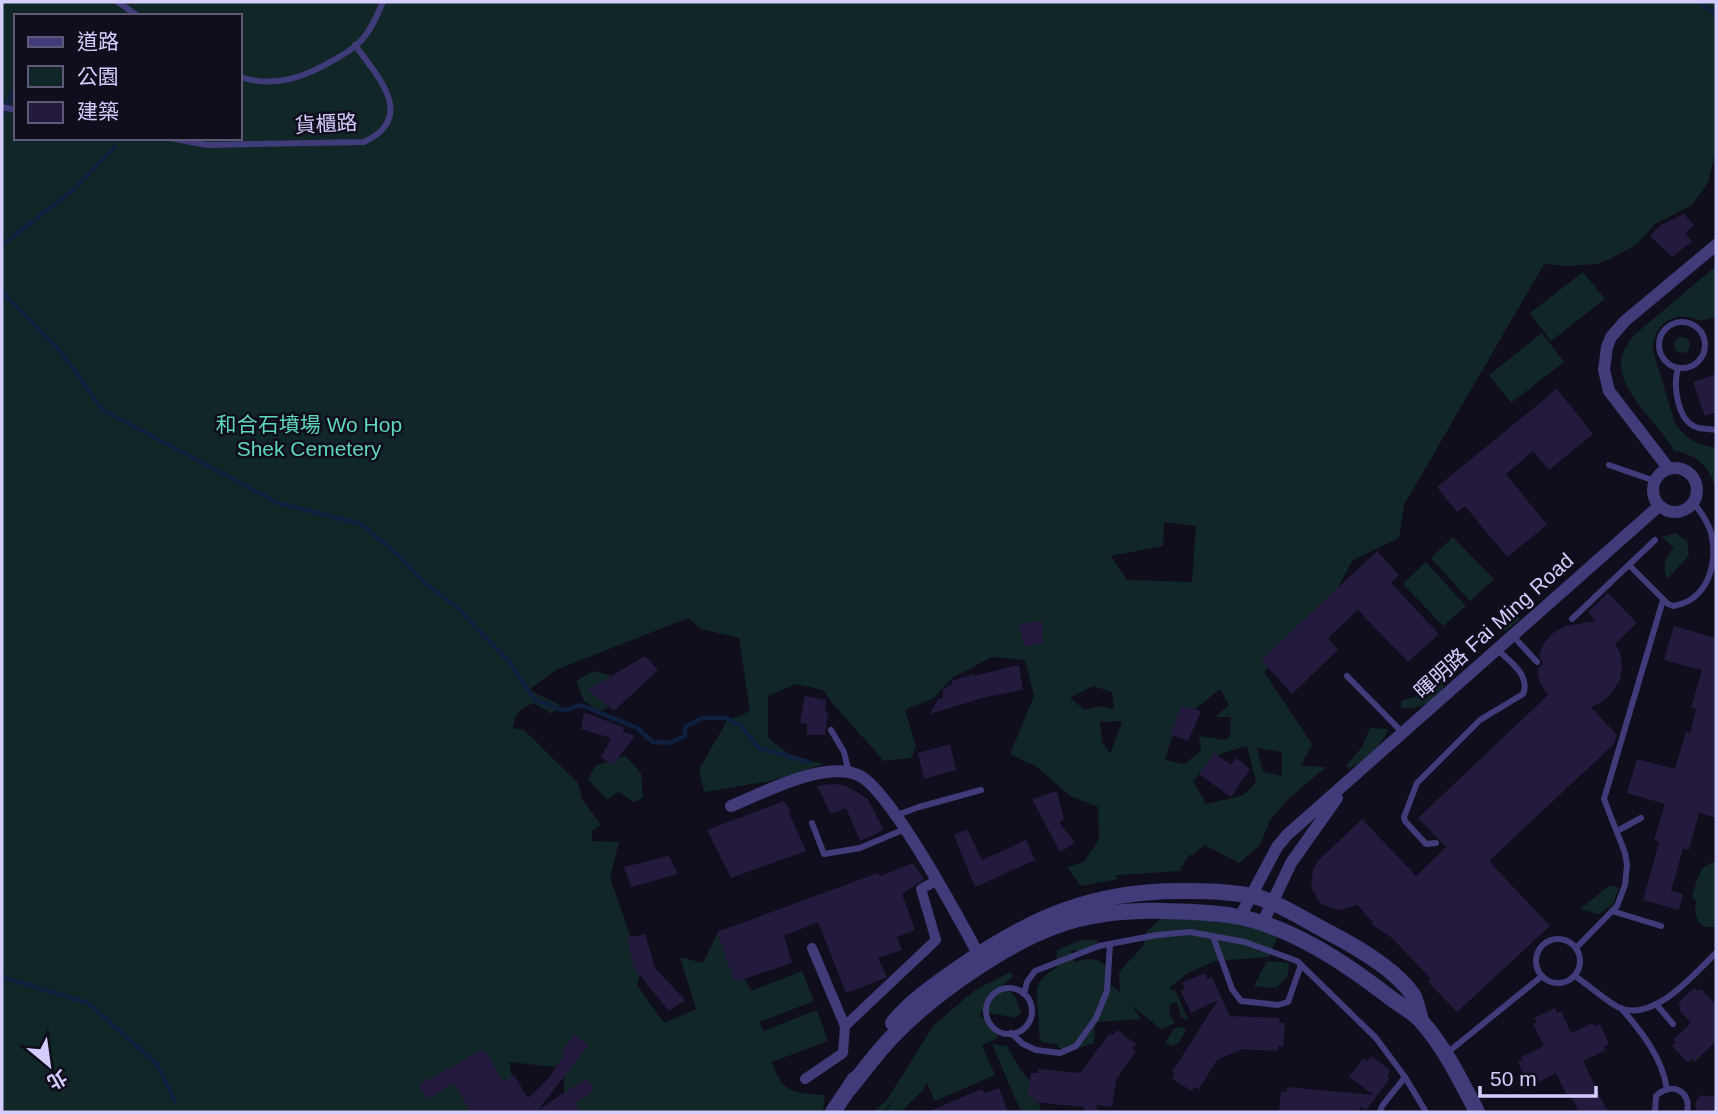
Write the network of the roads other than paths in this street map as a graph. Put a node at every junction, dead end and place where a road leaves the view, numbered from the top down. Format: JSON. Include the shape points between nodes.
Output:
{"nodes":[{"id":1,"x":118,"y":2,"type":"edge"},
{"id":2,"x":383,"y":2,"type":"edge"},
{"id":3,"x":135,"y":14,"type":"edge"},
{"id":4,"x":355,"y":45,"type":"junction"},
{"id":5,"x":242,"y":78,"type":"edge"},
{"id":6,"x":181,"y":140,"type":"edge"},
{"id":7,"x":1716,"y":244,"type":"edge"},
{"id":8,"x":1678,"y":368,"type":"junction"},
{"id":9,"x":1716,"y":429,"type":"edge"},
{"id":10,"x":1609,"y":465,"type":"dead end"},
{"id":11,"x":1669,"y":469,"type":"junction"},
{"id":12,"x":1655,"y":481,"type":"junction"},
{"id":13,"x":1694,"y":503,"type":"junction"},
{"id":14,"x":1659,"y":506,"type":"junction"},
{"id":15,"x":1713,"y":527,"type":"edge"},
{"id":16,"x":1655,"y":540,"type":"dead end"},
{"id":17,"x":1629,"y":565,"type":"junction"},
{"id":18,"x":1663,"y":600,"type":"junction"},
{"id":19,"x":1572,"y":619,"type":"dead end"},
{"id":20,"x":1512,"y":635,"type":"junction"},
{"id":21,"x":1497,"y":649,"type":"junction"},
{"id":22,"x":1536,"y":662,"type":"dead end"},
{"id":23,"x":1348,"y":676,"type":"dead end"},
{"id":24,"x":831,"y":730,"type":"dead end"},
{"id":25,"x":1403,"y":733,"type":"junction"},
{"id":26,"x":849,"y":773,"type":"junction"},
{"id":27,"x":1354,"y":775,"type":"junction"},
{"id":28,"x":981,"y":790,"type":"dead end"},
{"id":29,"x":731,"y":806,"type":"dead end"},
{"id":30,"x":895,"y":816,"type":"junction"},
{"id":31,"x":1641,"y":818,"type":"dead end"},
{"id":32,"x":812,"y":823,"type":"dead end"},
{"id":33,"x":905,"y":829,"type":"junction"},
{"id":34,"x":1617,"y":831,"type":"junction"},
{"id":35,"x":1436,"y":843,"type":"dead end"},
{"id":36,"x":936,"y":881,"type":"junction"},
{"id":37,"x":1250,"y":896,"type":"junction"},
{"id":38,"x":1271,"y":903,"type":"junction"},
{"id":39,"x":1612,"y":911,"type":"junction"},
{"id":40,"x":1240,"y":917,"type":"junction"},
{"id":41,"x":1262,"y":924,"type":"junction"},
{"id":42,"x":1661,"y":926,"type":"dead end"},
{"id":43,"x":1213,"y":936,"type":"junction"},
{"id":44,"x":1110,"y":944,"type":"junction"},
{"id":45,"x":812,"y":948,"type":"dead end"},
{"id":46,"x":1576,"y":948,"type":"junction"},
{"id":47,"x":1716,"y":953,"type":"edge"},
{"id":48,"x":981,"y":959,"type":"junction"},
{"id":49,"x":1301,"y":965,"type":"junction"},
{"id":50,"x":1542,"y":976,"type":"junction"},
{"id":51,"x":1575,"y":976,"type":"junction"},
{"id":52,"x":1024,"y":994,"type":"junction"},
{"id":53,"x":1656,"y":1004,"type":"junction"},
{"id":54,"x":1621,"y":1008,"type":"junction"},
{"id":55,"x":1421,"y":1020,"type":"junction"},
{"id":56,"x":1673,"y":1024,"type":"dead end"},
{"id":57,"x":845,"y":1026,"type":"junction"},
{"id":58,"x":1011,"y":1033,"type":"junction"},
{"id":59,"x":1446,"y":1054,"type":"junction"},
{"id":60,"x":1405,"y":1077,"type":"junction"},
{"id":61,"x":805,"y":1079,"type":"dead end"},
{"id":62,"x":1667,"y":1089,"type":"junction"},
{"id":63,"x":834,"y":1112,"type":"edge"},
{"id":64,"x":1380,"y":1112,"type":"edge"},
{"id":65,"x":1426,"y":1112,"type":"edge"},
{"id":66,"x":1477,"y":1112,"type":"edge"},
{"id":67,"x":1655,"y":1112,"type":"edge"},
{"id":68,"x":1687,"y":1112,"type":"edge"}],
"edges":[{"from":1,"to":3,"type":"lane"},
{"from":2,"to":4,"type":"lane","via":[[365,37]]},
{"from":4,"to":5,"type":"lane","via":[[315,71],[280,82]]},
{"from":4,"to":6,"type":"lane","name":"貨櫃路","via":[[386,89],[391,116],[378,135],[364,142],[207,145]]},
{"from":7,"to":11,"type":"street","via":[[1625,321],[1607,347],[1604,370],[1609,391]]},
{"from":8,"to":8,"type":"lane","via":[[1665,362],[1659,343],[1664,330],[1683,321],[1701,331],[1705,351],[1698,363]]},
{"from":8,"to":9,"type":"lane","via":[[1675,386],[1686,419],[1698,428]]},
{"from":10,"to":12,"type":"lane"},
{"from":11,"to":12,"type":"street"},
{"from":11,"to":13,"type":"street","via":[[1682,469],[1693,477],[1698,490]]},
{"from":12,"to":14,"type":"street","via":[[1653,494]]},
{"from":13,"to":14,"type":"street","via":[[1677,513]]},
{"from":13,"to":15,"type":"lane"},
{"from":14,"to":20,"type":"street","name":"暉明路 Fai Ming Road"},
{"from":15,"to":18,"type":"lane","via":[[1715,566],[1705,587],[1679,605]]},
{"from":16,"to":17,"type":"lane"},
{"from":17,"to":18,"type":"lane"},
{"from":17,"to":19,"type":"lane"},
{"from":18,"to":34,"type":"lane","via":[[1604,799]]},
{"from":20,"to":21,"type":"street","name":"暉明路 Fai Ming Road"},
{"from":20,"to":22,"type":"lane"},
{"from":21,"to":25,"type":"street","name":"暉明路 Fai Ming Road"},
{"from":21,"to":35,"type":"lane","via":[[1523,676],[1526,689],[1480,720],[1412,791],[1405,821],[1426,844]]},
{"from":23,"to":25,"type":"lane"},
{"from":24,"to":26,"type":"lane"},
{"from":25,"to":27,"type":"street","name":"暉明路 Fai Ming Road"},
{"from":26,"to":29,"type":"street","via":[[807,776]]},
{"from":26,"to":30,"type":"street","via":[[873,786]]},
{"from":27,"to":37,"type":"street","name":"暉明路 Fai Ming Road","via":[[1287,835]]},
{"from":27,"to":38,"type":"street","name":"暉明路 Fai Ming Road","via":[[1290,863]]},
{"from":28,"to":30,"type":"lane"},
{"from":30,"to":33,"type":"street"},
{"from":31,"to":34,"type":"lane"},
{"from":32,"to":33,"type":"lane","via":[[824,855],[860,848]]},
{"from":33,"to":36,"type":"street"},
{"from":34,"to":39,"type":"lane","via":[[1627,865],[1620,900]]},
{"from":36,"to":48,"type":"street"},
{"from":36,"to":57,"type":"street","via":[[921,890],[936,940]]},
{"from":37,"to":38,"type":"street"},
{"from":37,"to":40,"type":"street","name":"暉明路 Fai Ming Road"},
{"from":37,"to":48,"type":"street","via":[[1172,891],[1096,899],[1025,927]]},
{"from":38,"to":41,"type":"street","name":"暉明路 Fai Ming Road"},
{"from":38,"to":55,"type":"street","via":[[1355,946],[1389,971],[1413,995]]},
{"from":39,"to":42,"type":"lane"},
{"from":39,"to":46,"type":"lane"},
{"from":40,"to":41,"type":"street"},
{"from":40,"to":48,"type":"street","via":[[1132,910],[1103,914],[1052,927]]},
{"from":41,"to":55,"type":"street","via":[[1351,968]]},
{"from":43,"to":44,"type":"lane","via":[[1190,932]]},
{"from":43,"to":49,"type":"lane","via":[[1245,942]]},
{"from":43,"to":49,"type":"lane","via":[[1241,1001],[1288,1002]]},
{"from":44,"to":52,"type":"lane","via":[[1035,971]]},
{"from":44,"to":58,"type":"lane","via":[[1107,991],[1096,1018],[1076,1046],[1060,1054],[1037,1050]]},
{"from":45,"to":57,"type":"street"},
{"from":46,"to":50,"type":"lane","via":[[1557,939],[1544,944],[1536,956]]},
{"from":46,"to":51,"type":"lane","via":[[1581,962]]},
{"from":47,"to":53,"type":"lane","via":[[1672,995]]},
{"from":48,"to":63,"type":"street","via":[[889,1040]]},
{"from":49,"to":60,"type":"lane","via":[[1376,1038]]},
{"from":50,"to":51,"type":"lane","via":[[1555,983]]},
{"from":50,"to":59,"type":"lane"},
{"from":51,"to":54,"type":"lane"},
{"from":52,"to":58,"type":"lane","via":[[1031,1015],[1023,1028]]},
{"from":52,"to":58,"type":"lane","via":[[1004,988],[988,1002],[989,1022],[1001,1032]]},
{"from":53,"to":54,"type":"lane"},
{"from":53,"to":56,"type":"lane"},
{"from":54,"to":62,"type":"lane","via":[[1645,1034]]},
{"from":55,"to":59,"type":"street"},
{"from":57,"to":61,"type":"street","via":[[843,1053]]},
{"from":59,"to":66,"type":"street"},
{"from":60,"to":64,"type":"lane"},
{"from":60,"to":65,"type":"lane"},
{"from":62,"to":67,"type":"lane","via":[[1657,1096]]},
{"from":62,"to":68,"type":"lane","via":[[1685,1095]]}]}
